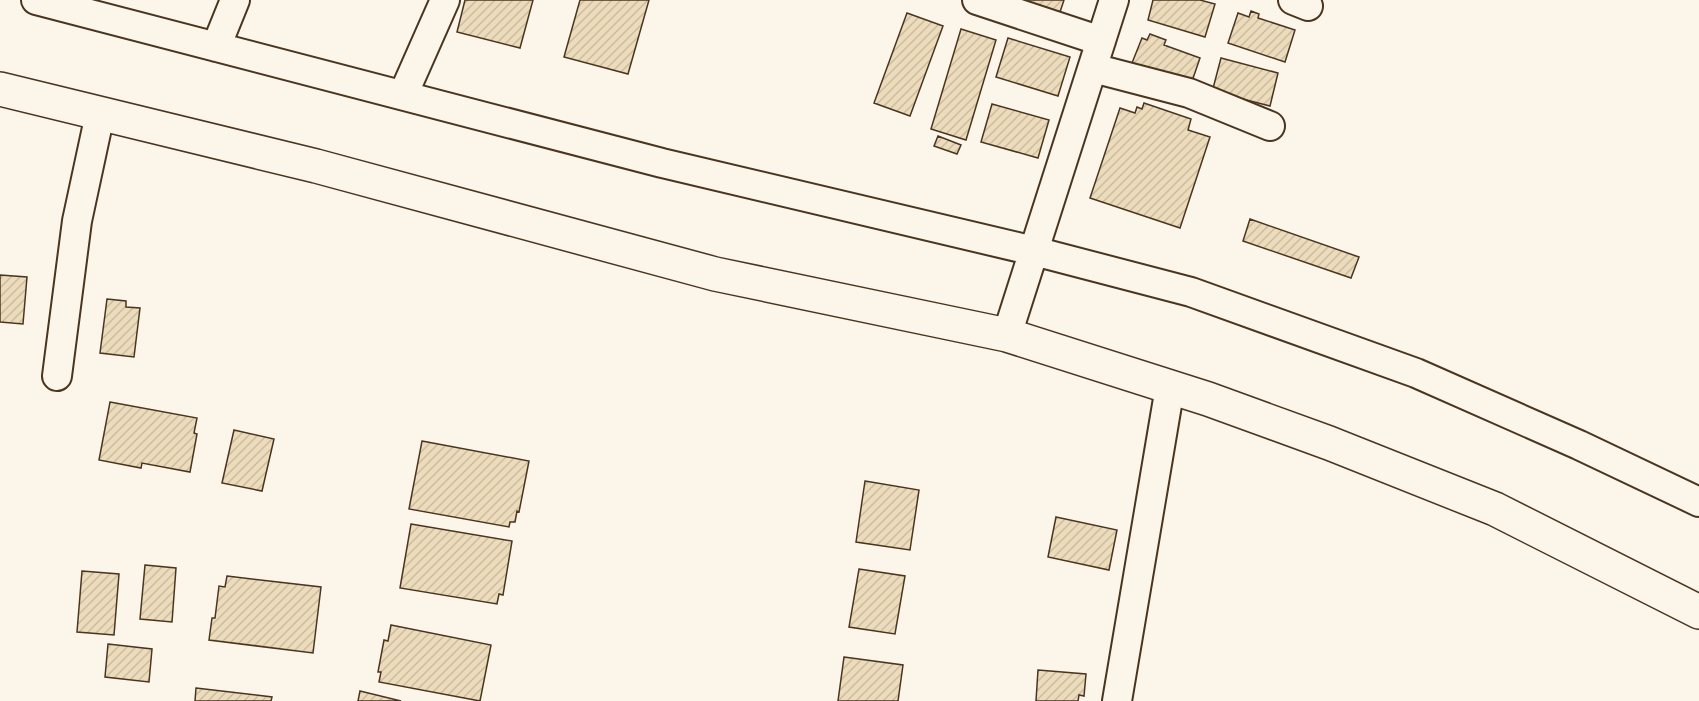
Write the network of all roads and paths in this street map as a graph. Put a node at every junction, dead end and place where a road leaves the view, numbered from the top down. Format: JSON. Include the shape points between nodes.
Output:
{"nodes":[{"id":1,"x":36,"y":0,"type":"edge"},
{"id":2,"x":236,"y":0,"type":"edge"},
{"id":3,"x":445,"y":0,"type":"edge"},
{"id":4,"x":977,"y":0,"type":"edge"},
{"id":5,"x":1114,"y":0,"type":"edge"},
{"id":6,"x":1101,"y":41,"type":"junction"},
{"id":7,"x":216,"y":47,"type":"junction"},
{"id":8,"x":1093,"y":68,"type":"junction"},
{"id":9,"x":0,"y":89,"type":"edge"},
{"id":10,"x":403,"y":95,"type":"junction"},
{"id":11,"x":100,"y":114,"type":"junction"},
{"id":12,"x":1270,"y":126,"type":"dead end"},
{"id":13,"x":1034,"y":251,"type":"junction"},
{"id":14,"x":1007,"y":336,"type":"junction"},
{"id":15,"x":57,"y":376,"type":"dead end"},
{"id":16,"x":1170,"y":387,"type":"junction"},
{"id":17,"x":1699,"y":502,"type":"edge"},
{"id":18,"x":1699,"y":612,"type":"edge"},
{"id":19,"x":1117,"y":701,"type":"edge"}],
"edges":[{"from":1,"to":7,"type":"street"},
{"from":2,"to":7,"type":"street"},
{"from":3,"to":10,"type":"street"},
{"from":4,"to":6,"type":"street"},
{"from":5,"to":6,"type":"street"},
{"from":6,"to":8,"type":"street"},
{"from":7,"to":10,"type":"street"},
{"from":8,"to":12,"type":"street","via":[[1189,93]]},
{"from":8,"to":13,"type":"street"},
{"from":9,"to":11,"type":"main road"},
{"from":10,"to":13,"type":"street","via":[[662,163]]},
{"from":11,"to":14,"type":"main road","via":[[316,166],[715,274]]},
{"from":11,"to":15,"type":"street","via":[[77,221]]},
{"from":13,"to":14,"type":"street"},
{"from":13,"to":17,"type":"street","via":[[1191,292],[1416,373]]},
{"from":14,"to":16,"type":"main road"},
{"from":16,"to":18,"type":"main road","via":[[1329,443],[1495,509]]},
{"from":16,"to":19,"type":"street"}]}
